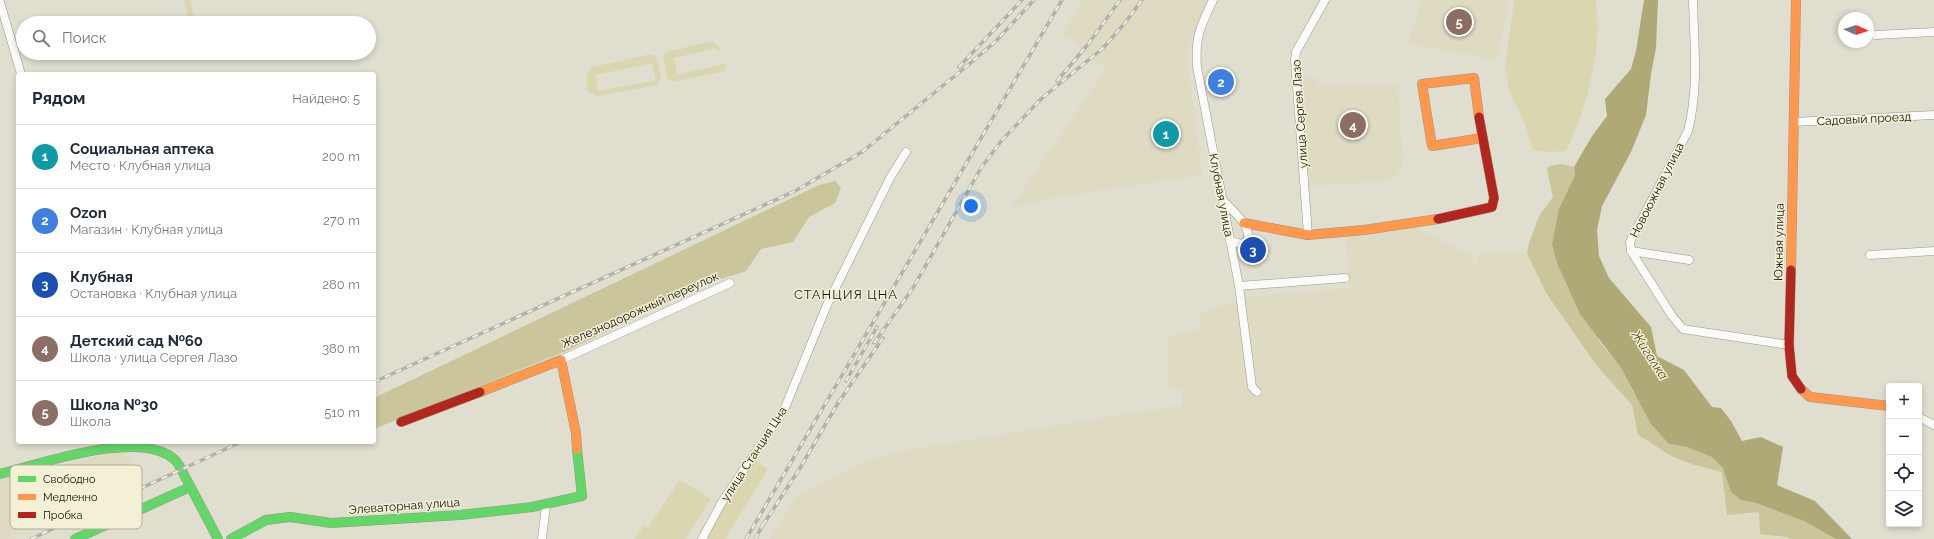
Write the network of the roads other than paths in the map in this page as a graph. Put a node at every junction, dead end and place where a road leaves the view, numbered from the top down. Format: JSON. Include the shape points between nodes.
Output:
{"nodes":[{"id":1,"x":1213,"y":0,"type":"edge"},
{"id":2,"x":1325,"y":0,"type":"edge"},
{"id":3,"x":1693,"y":0,"type":"edge"},
{"id":4,"x":1796,"y":0,"type":"edge"},
{"id":5,"x":0,"y":2,"type":"edge"},
{"id":6,"x":1934,"y":32,"type":"edge"},
{"id":7,"x":1875,"y":35,"type":"dead end"},
{"id":8,"x":16,"y":60,"type":"edge"},
{"id":9,"x":16,"y":60,"type":"edge"},
{"id":10,"x":19,"y":72,"type":"edge"},
{"id":11,"x":1934,"y":115,"type":"edge"},
{"id":12,"x":1794,"y":122,"type":"junction"},
{"id":13,"x":1482,"y":138,"type":"junction"},
{"id":14,"x":906,"y":152,"type":"dead end"},
{"id":15,"x":1222,"y":199,"type":"junction"},
{"id":16,"x":1244,"y":223,"type":"junction"},
{"id":17,"x":1308,"y":235,"type":"junction"},
{"id":18,"x":1230,"y":241,"type":"junction"},
{"id":19,"x":1631,"y":251,"type":"junction"},
{"id":20,"x":1934,"y":252,"type":"edge"},
{"id":21,"x":1870,"y":254,"type":"dead end"},
{"id":22,"x":1689,"y":260,"type":"dead end"},
{"id":23,"x":1345,"y":278,"type":"dead end"},
{"id":24,"x":730,"y":283,"type":"dead end"},
{"id":25,"x":1238,"y":286,"type":"junction"},
{"id":26,"x":1789,"y":345,"type":"junction"},
{"id":27,"x":561,"y":360,"type":"junction"},
{"id":28,"x":1257,"y":392,"type":"dead end"},
{"id":29,"x":1886,"y":406,"type":"edge"},
{"id":30,"x":1922,"y":419,"type":"edge"},
{"id":31,"x":402,"y":422,"type":"dead end"},
{"id":32,"x":1934,"y":425,"type":"edge"},
{"id":33,"x":39,"y":465,"type":"edge"},
{"id":34,"x":10,"y":472,"type":"edge"},
{"id":35,"x":0,"y":474,"type":"edge"},
{"id":36,"x":190,"y":487,"type":"junction"},
{"id":37,"x":582,"y":496,"type":"joint"},
{"id":38,"x":546,"y":505,"type":"junction"},
{"id":39,"x":142,"y":509,"type":"edge"},
{"id":40,"x":97,"y":529,"type":"edge"},
{"id":41,"x":75,"y":539,"type":"edge"},
{"id":42,"x":218,"y":539,"type":"edge"},
{"id":43,"x":231,"y":539,"type":"edge"},
{"id":44,"x":542,"y":539,"type":"edge"},
{"id":45,"x":702,"y":539,"type":"edge"}],
"edges":[{"from":1,"to":15,"type":"street","name":"Клубная улица","via":[[1200,26],[1196,52]]},
{"from":2,"to":17,"type":"street","name":"улица Сергея Лазо","via":[[1296,52],[1295,60]]},
{"from":3,"to":19,"type":"street","name":"Новоюжная улица","via":[[1693,111],[1688,131],[1630,242]]},
{"from":4,"to":12,"type":"street","name":"Южная улица"},
{"from":5,"to":9,"type":"street"},
{"from":6,"to":7,"type":"street"},
{"from":8,"to":10,"type":"street"},
{"from":11,"to":12,"type":"street","name":"Садовый проезд"},
{"from":12,"to":26,"type":"street","name":"Южная улица"},
{"from":13,"to":13,"type":"street","via":[[1474,78],[1422,84],[1432,146]]},
{"from":13,"to":17,"type":"street","via":[[1494,198],[1492,207],[1418,223]]},
{"from":14,"to":45,"type":"street","name":"улица Станция Цна","via":[[890,178],[827,305],[784,410],[722,502]]},
{"from":15,"to":16,"type":"street"},
{"from":15,"to":18,"type":"street","name":"Клубная улица"},
{"from":16,"to":17,"type":"street"},
{"from":16,"to":18,"type":"street","via":[[1249,232],[1248,240],[1242,244]]},
{"from":18,"to":25,"type":"street","name":"Клубная улица"},
{"from":19,"to":22,"type":"street"},
{"from":19,"to":26,"type":"street","name":"Новоюжная улица","via":[[1683,329]]},
{"from":20,"to":21,"type":"street"},
{"from":23,"to":25,"type":"street"},
{"from":24,"to":27,"type":"street","name":"Железнодорожный переулок"},
{"from":25,"to":28,"type":"street","name":"Клубная улица","via":[[1252,387]]},
{"from":26,"to":29,"type":"street","name":"Южная улица","via":[[1792,376],[1797,386],[1810,397]]},
{"from":27,"to":31,"type":"street","name":"Железнодорожный переулок"},
{"from":27,"to":37,"type":"street","name":"Железнодорожный переулок","via":[[576,433]]},
{"from":30,"to":32,"type":"street"},
{"from":33,"to":36,"type":"street","via":[[104,450],[132,446],[150,447],[166,452],[177,462]]},
{"from":34,"to":35,"type":"street"},
{"from":36,"to":39,"type":"street"},
{"from":36,"to":42,"type":"street"},
{"from":37,"to":38,"type":"street","name":"Элеваторная улица"},
{"from":38,"to":43,"type":"street","name":"Элеваторная улица","via":[[460,515],[331,523],[290,517],[266,520]]},
{"from":38,"to":44,"type":"street"},
{"from":40,"to":41,"type":"street"}]}
